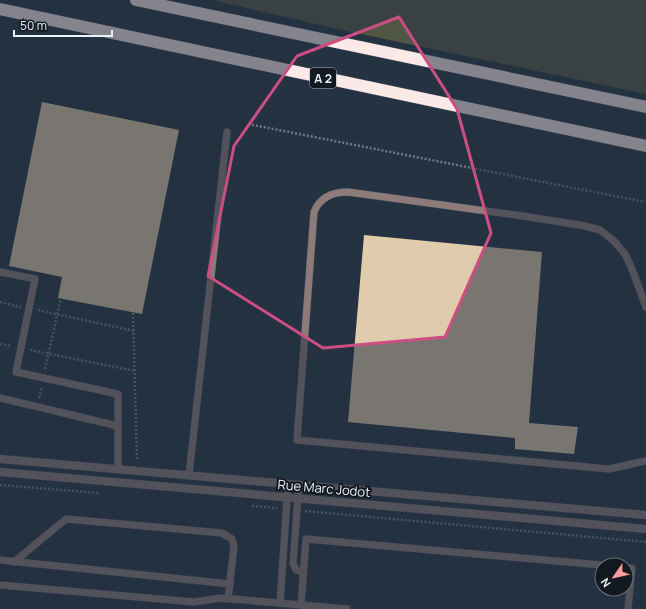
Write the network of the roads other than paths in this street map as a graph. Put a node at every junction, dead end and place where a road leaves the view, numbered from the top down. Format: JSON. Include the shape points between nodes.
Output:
{"nodes":[{"id":1,"x":136,"y":0,"type":"edge"},
{"id":2,"x":0,"y":9,"type":"edge"},
{"id":3,"x":646,"y":107,"type":"edge"},
{"id":4,"x":227,"y":132,"type":"dead end"},
{"id":5,"x":646,"y":146,"type":"edge"},
{"id":6,"x":0,"y":272,"type":"edge"},
{"id":7,"x":646,"y":307,"type":"edge"},
{"id":8,"x":0,"y":398,"type":"edge"},
{"id":9,"x":118,"y":426,"type":"junction"},
{"id":10,"x":0,"y":459,"type":"edge"},
{"id":11,"x":646,"y":461,"type":"edge"},
{"id":12,"x":118,"y":469,"type":"junction"},
{"id":13,"x":0,"y":472,"type":"edge"},
{"id":14,"x":189,"y":475,"type":"junction"},
{"id":15,"x":288,"y":484,"type":"junction"},
{"id":16,"x":299,"y":485,"type":"junction"},
{"id":17,"x":287,"y":497,"type":"junction"},
{"id":18,"x":298,"y":498,"type":"junction"},
{"id":19,"x":646,"y":515,"type":"edge"},
{"id":20,"x":646,"y":528,"type":"edge"},
{"id":21,"x":0,"y":560,"type":"edge"},
{"id":22,"x":14,"y":562,"type":"junction"},
{"id":23,"x":594,"y":565,"type":"edge"},
{"id":24,"x":303,"y":572,"type":"junction"},
{"id":25,"x":230,"y":584,"type":"junction"},
{"id":26,"x":0,"y":585,"type":"edge"},
{"id":27,"x":629,"y":597,"type":"edge"},
{"id":28,"x":228,"y":599,"type":"junction"},
{"id":29,"x":280,"y":603,"type":"junction"},
{"id":30,"x":301,"y":605,"type":"junction"},
{"id":31,"x":347,"y":609,"type":"edge"},
{"id":32,"x":628,"y":609,"type":"edge"}],
"edges":[{"from":1,"to":3,"type":"highway"},
{"from":2,"to":5,"type":"highway","number":"A 2"},
{"from":4,"to":14,"type":"lane"},
{"from":6,"to":9,"type":"lane","via":[[36,279],[16,372],[118,394]]},
{"from":7,"to":11,"type":"lane","via":[[625,254],[600,230],[523,216],[348,192],[329,194],[320,201],[314,212],[297,440],[610,469]]},
{"from":8,"to":9,"type":"lane"},
{"from":9,"to":12,"type":"lane"},
{"from":10,"to":12,"type":"street","name":"Rue Marc Jodot"},
{"from":12,"to":14,"type":"street","name":"Rue Marc Jodot"},
{"from":13,"to":17,"type":"street","name":"Rue Marc Jodot"},
{"from":14,"to":15,"type":"street","name":"Rue Marc Jodot"},
{"from":15,"to":16,"type":"street","name":"Rue Marc Jodot"},
{"from":15,"to":17,"type":"lane"},
{"from":16,"to":18,"type":"lane"},
{"from":16,"to":19,"type":"street","name":"Rue Marc Jodot"},
{"from":17,"to":18,"type":"street","name":"Rue Marc Jodot"},
{"from":17,"to":29,"type":"lane"},
{"from":18,"to":20,"type":"street","name":"Rue Marc Jodot"},
{"from":18,"to":24,"type":"lane","via":[[293,563],[296,570]]},
{"from":21,"to":22,"type":"lane"},
{"from":22,"to":25,"type":"lane"},
{"from":22,"to":25,"type":"lane","via":[[66,520],[222,533],[232,539],[234,546]]},
{"from":23,"to":24,"type":"lane","via":[[306,539]]},
{"from":24,"to":30,"type":"lane"},
{"from":25,"to":28,"type":"lane"},
{"from":26,"to":28,"type":"lane","via":[[194,602]]},
{"from":27,"to":32,"type":"lane"},
{"from":28,"to":29,"type":"lane"},
{"from":29,"to":30,"type":"lane"},
{"from":30,"to":31,"type":"lane"}]}
